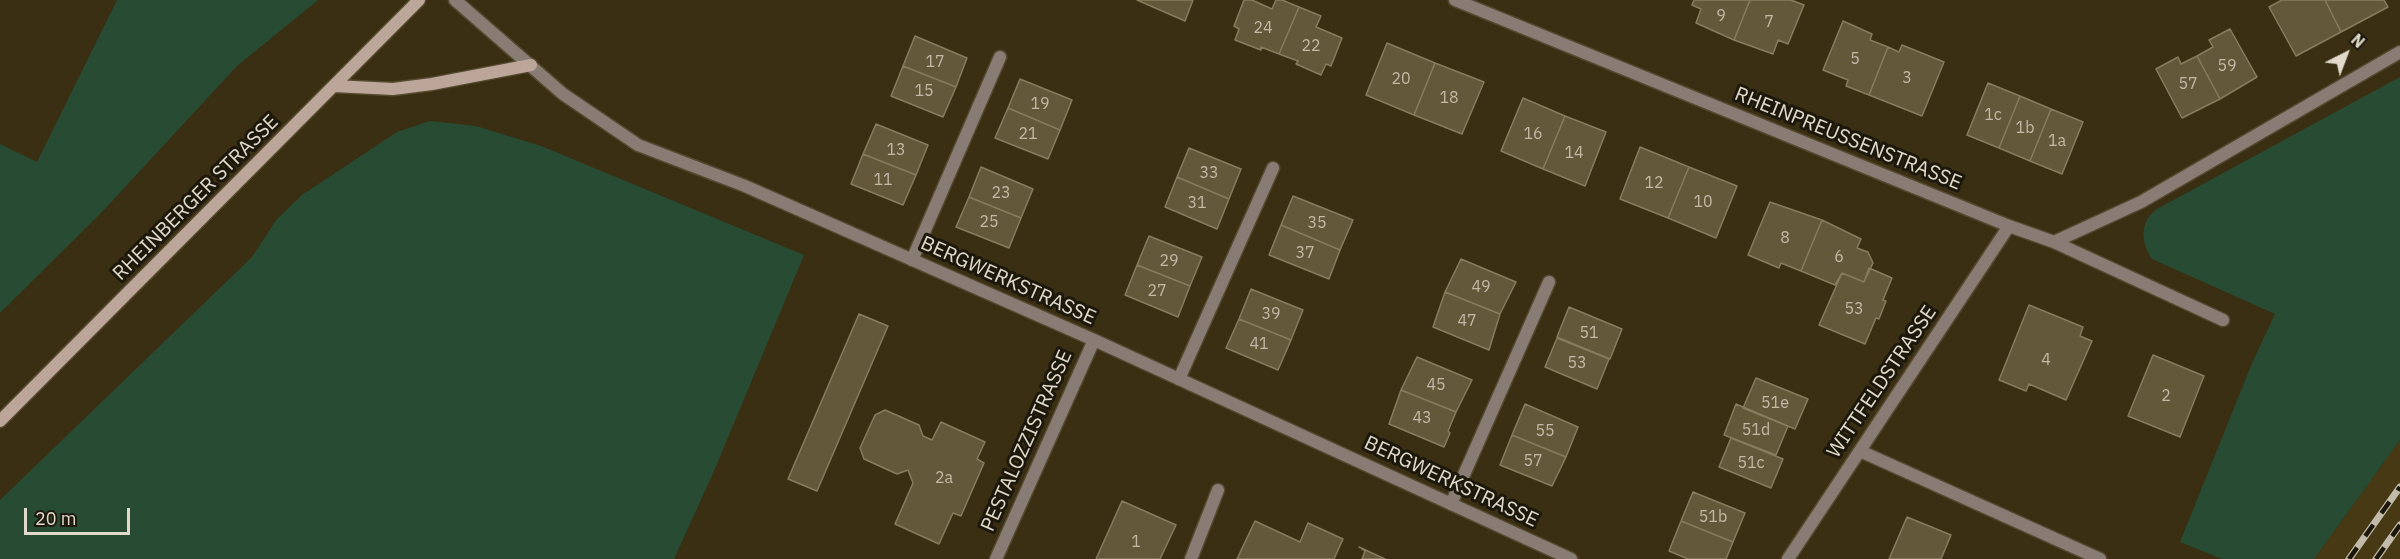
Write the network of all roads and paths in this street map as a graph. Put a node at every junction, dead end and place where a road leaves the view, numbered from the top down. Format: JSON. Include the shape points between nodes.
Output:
{"nodes":[{"id":1,"x":419,"y":0,"type":"edge"},
{"id":2,"x":455,"y":0,"type":"edge"},
{"id":3,"x":1455,"y":0,"type":"edge"},
{"id":4,"x":2400,"y":52,"type":"edge"},
{"id":5,"x":1000,"y":57,"type":"dead end"},
{"id":6,"x":531,"y":65,"type":"junction"},
{"id":7,"x":334,"y":86,"type":"junction"},
{"id":8,"x":1273,"y":168,"type":"dead end"},
{"id":9,"x":2009,"y":226,"type":"junction"},
{"id":10,"x":2054,"y":243,"type":"junction"},
{"id":11,"x":912,"y":260,"type":"junction"},
{"id":12,"x":1549,"y":282,"type":"dead end"},
{"id":13,"x":2223,"y":320,"type":"dead end"},
{"id":14,"x":1094,"y":340,"type":"junction"},
{"id":15,"x":1179,"y":379,"type":"junction"},
{"id":16,"x":0,"y":421,"type":"edge"},
{"id":17,"x":1860,"y":451,"type":"junction"},
{"id":18,"x":1218,"y":490,"type":"dead end"},
{"id":19,"x":1451,"y":504,"type":"junction"},
{"id":20,"x":996,"y":559,"type":"edge"},
{"id":21,"x":1191,"y":559,"type":"edge"},
{"id":22,"x":1571,"y":559,"type":"edge"},
{"id":23,"x":1788,"y":559,"type":"edge"},
{"id":24,"x":2100,"y":559,"type":"edge"}],
"edges":[{"from":1,"to":7,"type":"main road","name":"RHEINBERGER STRASSE"},
{"from":2,"to":6,"type":"street","name":"BERGWERKSTRASSE"},
{"from":3,"to":9,"type":"street","name":"RHEINPREUSSENSTRASSE"},
{"from":4,"to":10,"type":"street","via":[[2141,202]]},
{"from":5,"to":11,"type":"street"},
{"from":6,"to":7,"type":"main road","via":[[393,89]]},
{"from":6,"to":11,"type":"street","name":"BERGWERKSTRASSE","via":[[563,94],[638,145],[745,186]]},
{"from":7,"to":16,"type":"main road","name":"RHEINBERGER STRASSE"},
{"from":8,"to":15,"type":"street"},
{"from":9,"to":10,"type":"street","name":"RHEINPREUSSENSTRASSE"},
{"from":9,"to":17,"type":"street","name":"WITTFELDSTRASSE"},
{"from":10,"to":13,"type":"street","name":"RHEINPREUSSENSTRASSE"},
{"from":11,"to":14,"type":"street","name":"BERGWERKSTRASSE"},
{"from":12,"to":19,"type":"street"},
{"from":14,"to":15,"type":"street","name":"BERGWERKSTRASSE"},
{"from":14,"to":20,"type":"street","name":"PESTALOZZISTRASSE"},
{"from":15,"to":19,"type":"street","name":"BERGWERKSTRASSE"},
{"from":17,"to":23,"type":"street","name":"WITTFELDSTRASSE"},
{"from":17,"to":24,"type":"street"},
{"from":18,"to":21,"type":"street"},
{"from":19,"to":22,"type":"street","name":"BERGWERKSTRASSE"}]}
